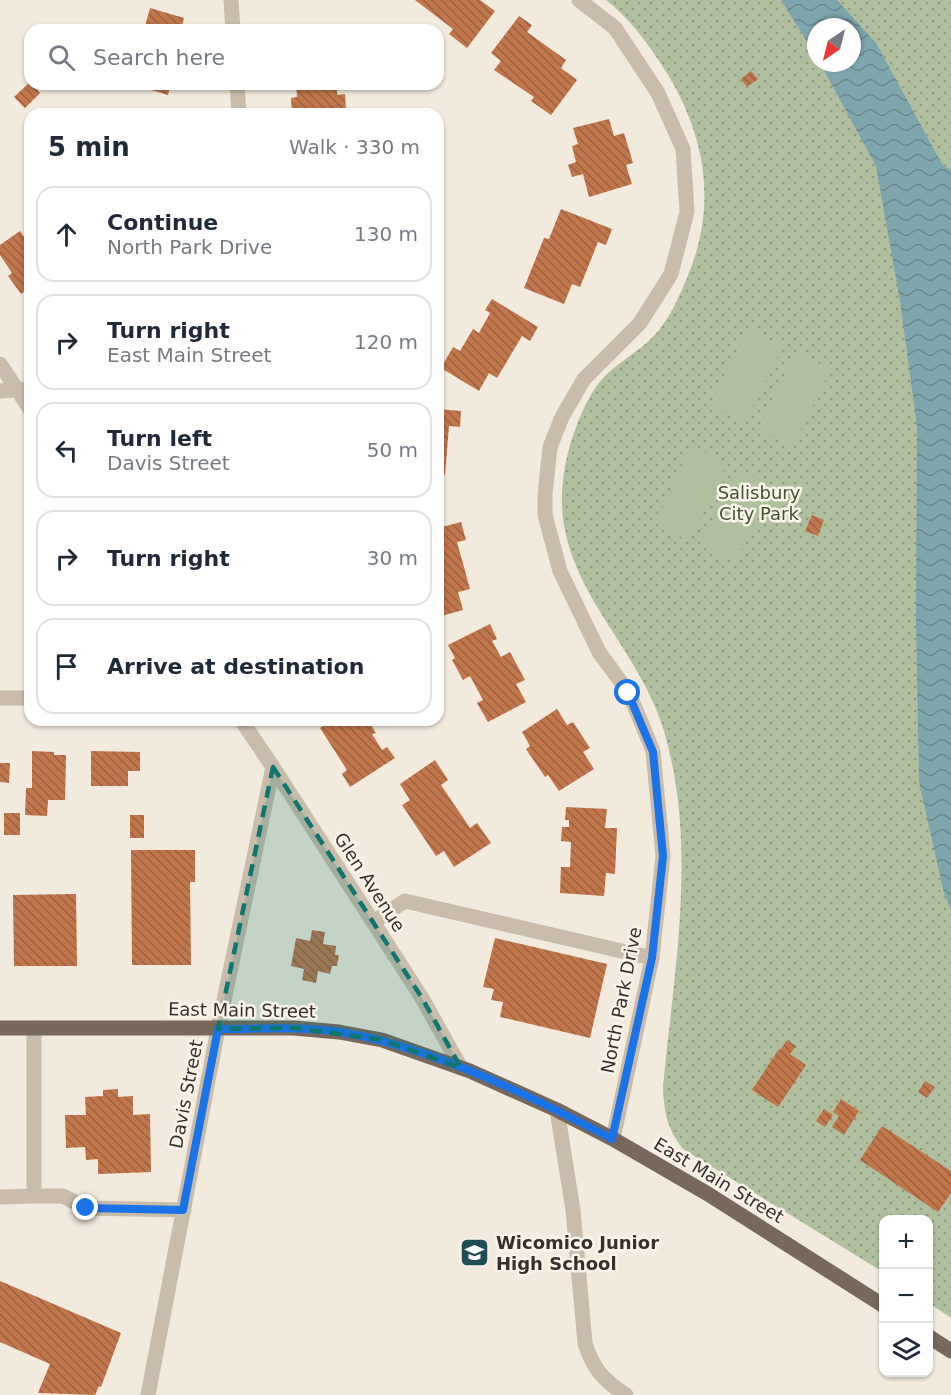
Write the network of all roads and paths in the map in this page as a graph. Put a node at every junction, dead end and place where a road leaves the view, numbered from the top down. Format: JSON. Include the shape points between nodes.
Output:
{"nodes":[{"id":1,"x":231,"y":0,"type":"edge"},
{"id":2,"x":579,"y":0,"type":"edge"},
{"id":3,"x":233,"y":24,"type":"edge"},
{"id":4,"x":237,"y":90,"type":"edge"},
{"id":5,"x":239,"y":108,"type":"edge"},
{"id":6,"x":0,"y":364,"type":"edge"},
{"id":7,"x":24,"y":390,"type":"edge"},
{"id":8,"x":0,"y":391,"type":"edge"},
{"id":9,"x":0,"y":698,"type":"edge"},
{"id":10,"x":24,"y":698,"type":"edge"},
{"id":11,"x":245,"y":726,"type":"edge"},
{"id":12,"x":273,"y":767,"type":"junction"},
{"id":13,"x":373,"y":922,"type":"junction"},
{"id":14,"x":652,"y":958,"type":"junction"},
{"id":15,"x":0,"y":1028,"type":"edge"},
{"id":16,"x":34,"y":1029,"type":"junction"},
{"id":17,"x":218,"y":1029,"type":"junction"},
{"id":18,"x":461,"y":1068,"type":"junction"},
{"id":19,"x":557,"y":1110,"type":"junction"},
{"id":20,"x":612,"y":1139,"type":"junction"},
{"id":21,"x":34,"y":1196,"type":"junction"},
{"id":22,"x":0,"y":1197,"type":"edge"},
{"id":23,"x":183,"y":1210,"type":"junction"},
{"id":24,"x":879,"y":1303,"type":"edge"},
{"id":25,"x":933,"y":1339,"type":"edge"},
{"id":26,"x":951,"y":1351,"type":"edge"},
{"id":27,"x":148,"y":1395,"type":"edge"},
{"id":28,"x":626,"y":1395,"type":"edge"}],
"edges":[{"from":1,"to":3,"type":"street"},
{"from":2,"to":14,"type":"street","name":"North Park Drive","via":[[615,28],[658,93],[683,149],[687,212],[671,274],[640,323],[584,379],[567,408],[550,447],[545,495],[545,515],[560,571],[599,652],[628,693],[653,752],[663,856]]},
{"from":4,"to":5,"type":"street"},
{"from":6,"to":7,"type":"street"},
{"from":7,"to":8,"type":"street"},
{"from":9,"to":10,"type":"street"},
{"from":11,"to":12,"type":"street","name":"Glen Avenue"},
{"from":12,"to":13,"type":"street","name":"Glen Avenue"},
{"from":12,"to":17,"type":"street","name":"Davis Street"},
{"from":13,"to":14,"type":"street","via":[[405,901]]},
{"from":13,"to":18,"type":"street","name":"Glen Avenue"},
{"from":14,"to":20,"type":"street","name":"North Park Drive"},
{"from":15,"to":16,"type":"main road","name":"East Main Street"},
{"from":16,"to":17,"type":"main road","name":"East Main Street"},
{"from":16,"to":21,"type":"street"},
{"from":17,"to":18,"type":"main road","name":"East Main Street","via":[[339,1032],[381,1040]]},
{"from":17,"to":23,"type":"street","name":"Davis Street"},
{"from":18,"to":19,"type":"main road","name":"East Main Street"},
{"from":19,"to":20,"type":"main road","name":"East Main Street"},
{"from":19,"to":28,"type":"street","via":[[573,1210],[585,1343],[601,1376]]},
{"from":20,"to":24,"type":"main road","name":"East Main Street"},
{"from":21,"to":22,"type":"street"},
{"from":21,"to":23,"type":"street","via":[[63,1196],[86,1208]]},
{"from":23,"to":27,"type":"street","name":"Davis Street"},
{"from":25,"to":26,"type":"main road"}]}
